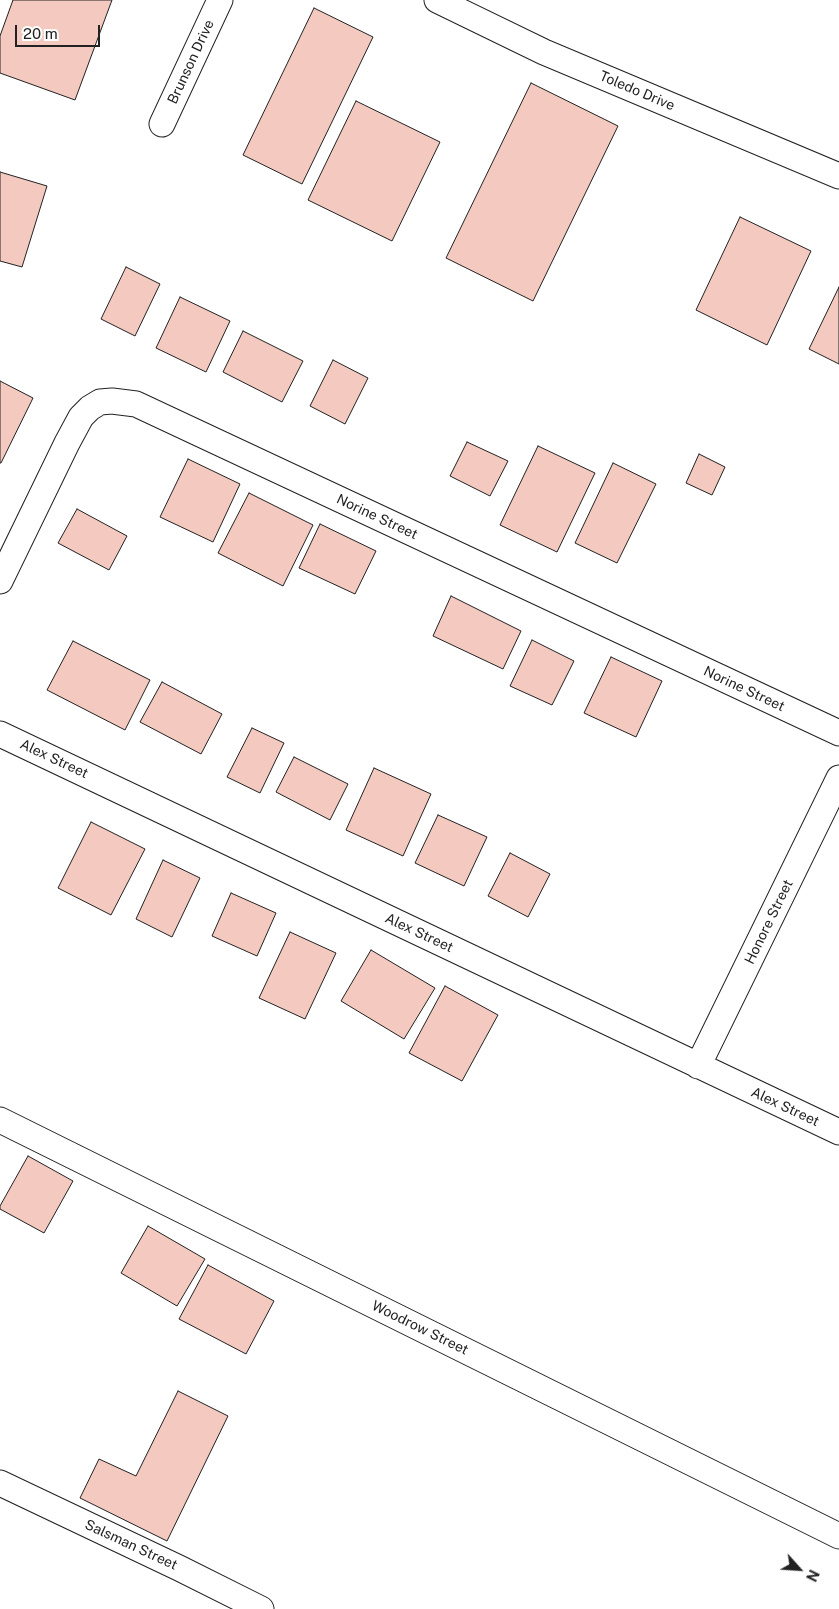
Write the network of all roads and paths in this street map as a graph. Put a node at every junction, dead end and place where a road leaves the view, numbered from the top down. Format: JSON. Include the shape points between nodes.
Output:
{"nodes":[{"id":1,"x":220,"y":0,"type":"edge"},
{"id":2,"x":437,"y":0,"type":"edge"},
{"id":3,"x":162,"y":124,"type":"dead end"},
{"id":4,"x":839,"y":176,"type":"edge"},
{"id":5,"x":0,"y":581,"type":"edge"},
{"id":6,"x":839,"y":733,"type":"edge"},
{"id":7,"x":0,"y":734,"type":"edge"},
{"id":8,"x":839,"y":778,"type":"edge"},
{"id":9,"x":698,"y":1066,"type":"junction"},
{"id":10,"x":0,"y":1120,"type":"edge"},
{"id":11,"x":839,"y":1132,"type":"edge"},
{"id":12,"x":0,"y":1483,"type":"edge"},
{"id":13,"x":839,"y":1536,"type":"edge"},
{"id":14,"x":261,"y":1609,"type":"edge"}],
"edges":[{"from":1,"to":3,"type":"street","name":"Brunson Drive"},
{"from":2,"to":4,"type":"street","name":"Toledo Drive","via":[[544,52]]},
{"from":5,"to":6,"type":"street","name":"Norine Street","via":[[81,417],[100,402],[136,404]]},
{"from":7,"to":9,"type":"street","name":"Alex Street"},
{"from":8,"to":9,"type":"street","name":"Honore Street"},
{"from":9,"to":11,"type":"street","name":"Alex Street"},
{"from":10,"to":13,"type":"street","name":"Woodrow Street"},
{"from":12,"to":14,"type":"street","name":"Salsman Street"}]}
